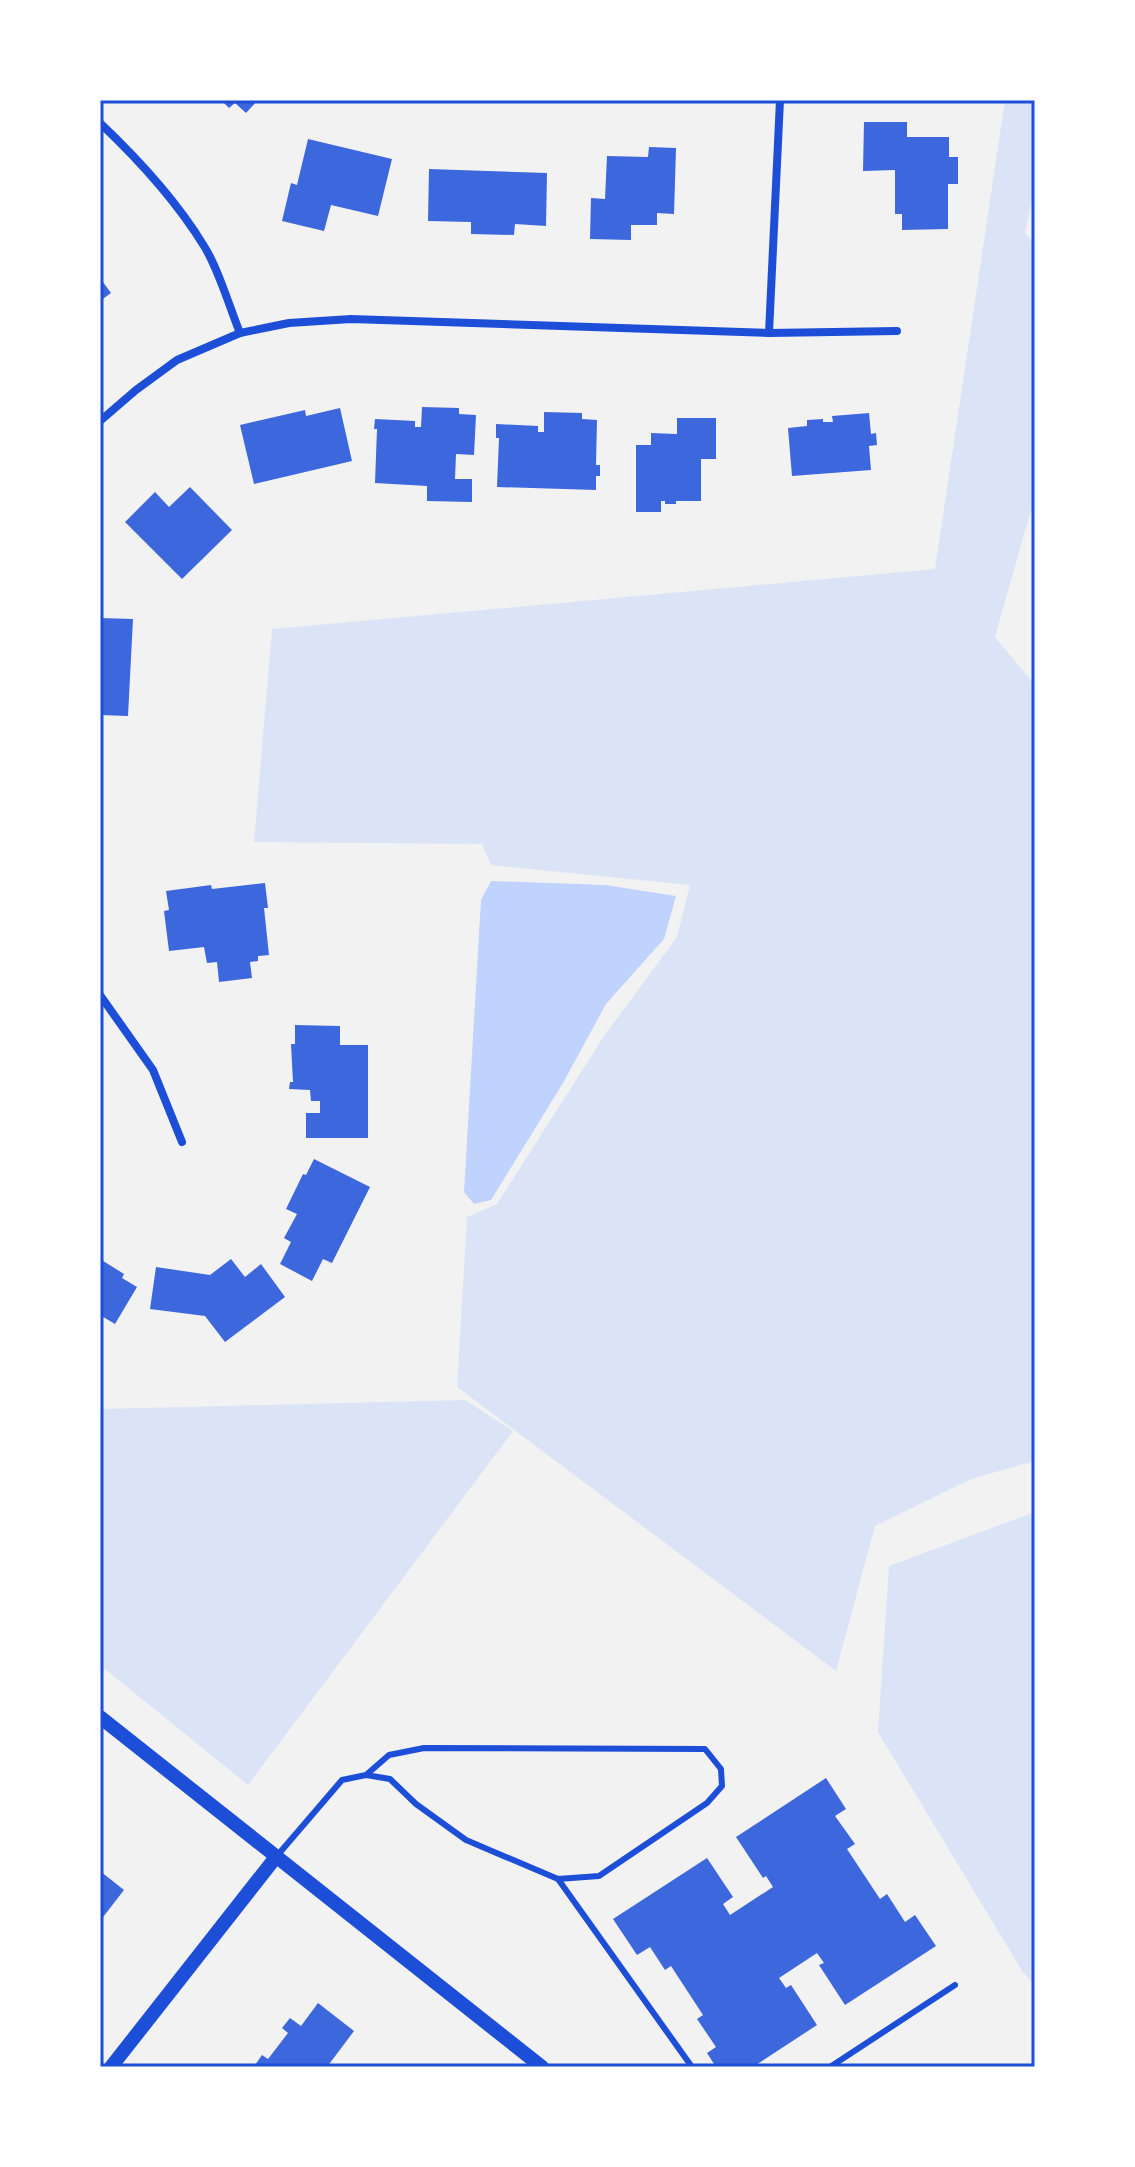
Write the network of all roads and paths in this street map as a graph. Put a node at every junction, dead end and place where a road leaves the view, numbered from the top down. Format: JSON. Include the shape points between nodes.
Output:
{"nodes":[{"id":1,"x":780,"y":100,"type":"edge"},
{"id":2,"x":100,"y":123,"type":"edge"},
{"id":3,"x":897,"y":331,"type":"dead end"},
{"id":4,"x":240,"y":333,"type":"junction"},
{"id":5,"x":769,"y":333,"type":"junction"},
{"id":6,"x":100,"y":421,"type":"edge"},
{"id":7,"x":100,"y":995,"type":"edge"},
{"id":8,"x":182,"y":1142,"type":"dead end"},
{"id":9,"x":100,"y":1717,"type":"edge"},
{"id":10,"x":366,"y":1775,"type":"junction"},
{"id":11,"x":276,"y":1857,"type":"junction"},
{"id":12,"x":558,"y":1879,"type":"junction"},
{"id":13,"x":955,"y":1985,"type":"dead end"},
{"id":14,"x":111,"y":2067,"type":"edge"},
{"id":15,"x":542,"y":2067,"type":"edge"},
{"id":16,"x":692,"y":2067,"type":"edge"},
{"id":17,"x":830,"y":2067,"type":"edge"}],
"edges":[{"from":1,"to":5,"type":"street"},
{"from":2,"to":4,"type":"street","via":[[173,199],[206,249]]},
{"from":3,"to":5,"type":"street"},
{"from":4,"to":5,"type":"street","via":[[351,319]]},
{"from":4,"to":6,"type":"street","via":[[177,360]]},
{"from":7,"to":8,"type":"street","via":[[153,1070]]},
{"from":9,"to":11,"type":"street"},
{"from":10,"to":11,"type":"lane","via":[[342,1780]]},
{"from":10,"to":12,"type":"lane","via":[[390,1779],[466,1840]]},
{"from":10,"to":12,"type":"lane","via":[[389,1755],[424,1748],[705,1749],[721,1769],[722,1786],[707,1803],[599,1876]]},
{"from":11,"to":14,"type":"street"},
{"from":11,"to":15,"type":"street"},
{"from":12,"to":16,"type":"lane"},
{"from":13,"to":17,"type":"lane"}]}
